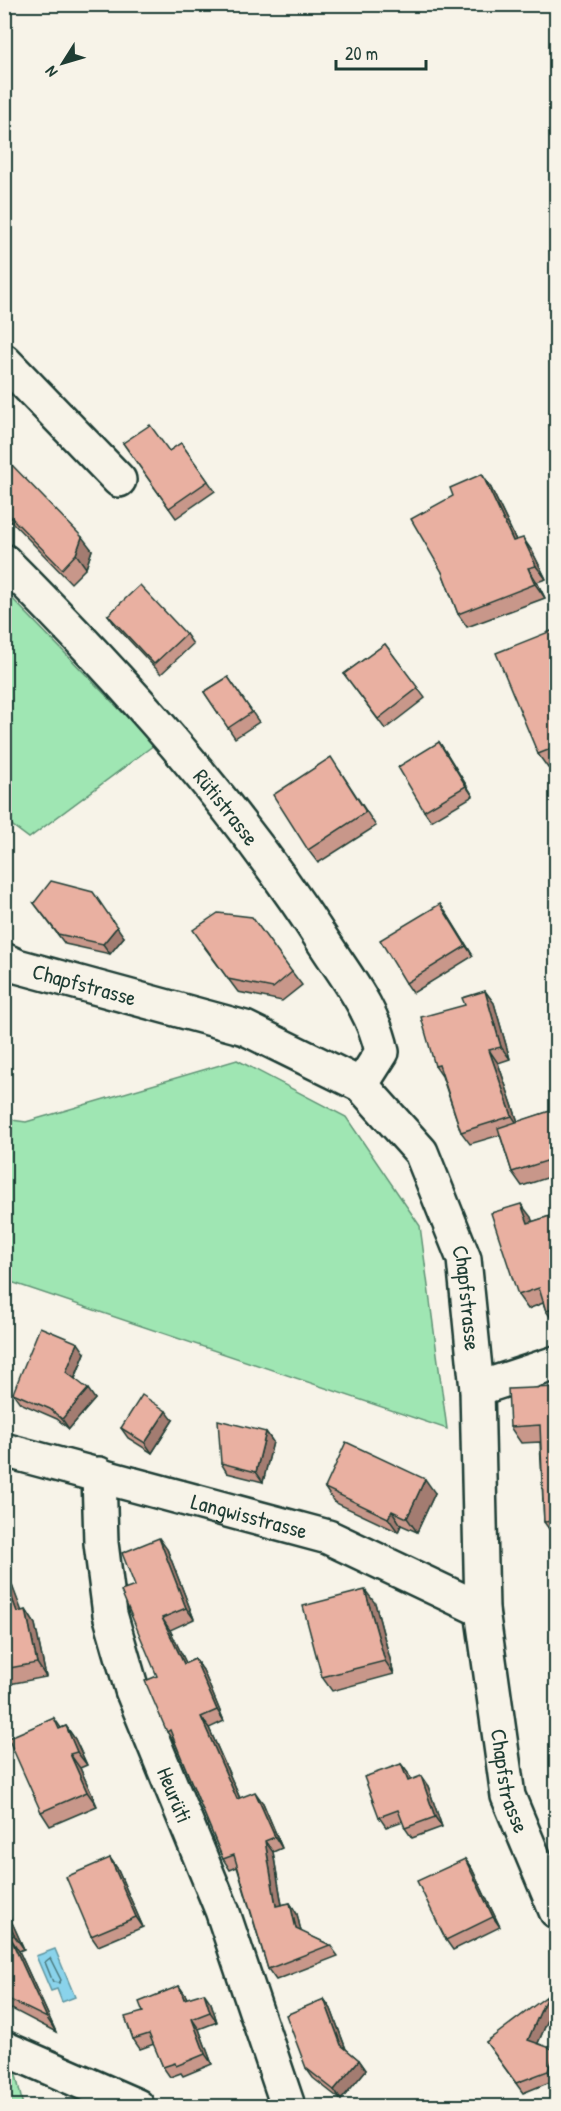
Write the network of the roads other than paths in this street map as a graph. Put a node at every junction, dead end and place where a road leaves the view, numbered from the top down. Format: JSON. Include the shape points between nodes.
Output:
{"nodes":[{"id":1,"x":4,"y":360,"type":"edge"},
{"id":2,"x":119,"y":480,"type":"dead end"},
{"id":3,"x":4,"y":561,"type":"edge"},
{"id":4,"x":4,"y":960,"type":"edge"},
{"id":5,"x":361,"y":1085,"type":"junction"},
{"id":6,"x":556,"y":1363,"type":"edge"},
{"id":7,"x":477,"y":1389,"type":"junction"},
{"id":8,"x":4,"y":1449,"type":"edge"},
{"id":9,"x":99,"y":1474,"type":"junction"},
{"id":10,"x":482,"y":1610,"type":"junction"},
{"id":11,"x":556,"y":1911,"type":"edge"},
{"id":12,"x":4,"y":2048,"type":"edge"},
{"id":13,"x":137,"y":2106,"type":"edge"},
{"id":14,"x":288,"y":2106,"type":"edge"}],
"edges":[{"from":1,"to":2,"type":"street"},
{"from":3,"to":5,"type":"street","name":"Rütistrasse","via":[[158,723],[255,842],[302,908],[378,1031],[382,1052]]},
{"from":4,"to":5,"type":"street","name":"Chapfstrasse","via":[[245,1028]]},
{"from":5,"to":7,"type":"street","name":"Chapfstrasse","via":[[421,1152],[464,1259]]},
{"from":6,"to":7,"type":"street"},
{"from":7,"to":10,"type":"street","name":"Chapfstrasse"},
{"from":8,"to":9,"type":"street","name":"Langwisstrasse"},
{"from":9,"to":10,"type":"street","name":"Langwisstrasse","via":[[328,1537]]},
{"from":9,"to":14,"type":"street","name":"Heurüti","via":[[101,1543],[110,1614],[132,1690],[222,1910]]},
{"from":10,"to":11,"type":"street","name":"Chapfstrasse","via":[[508,1796]]},
{"from":12,"to":13,"type":"street"}]}
